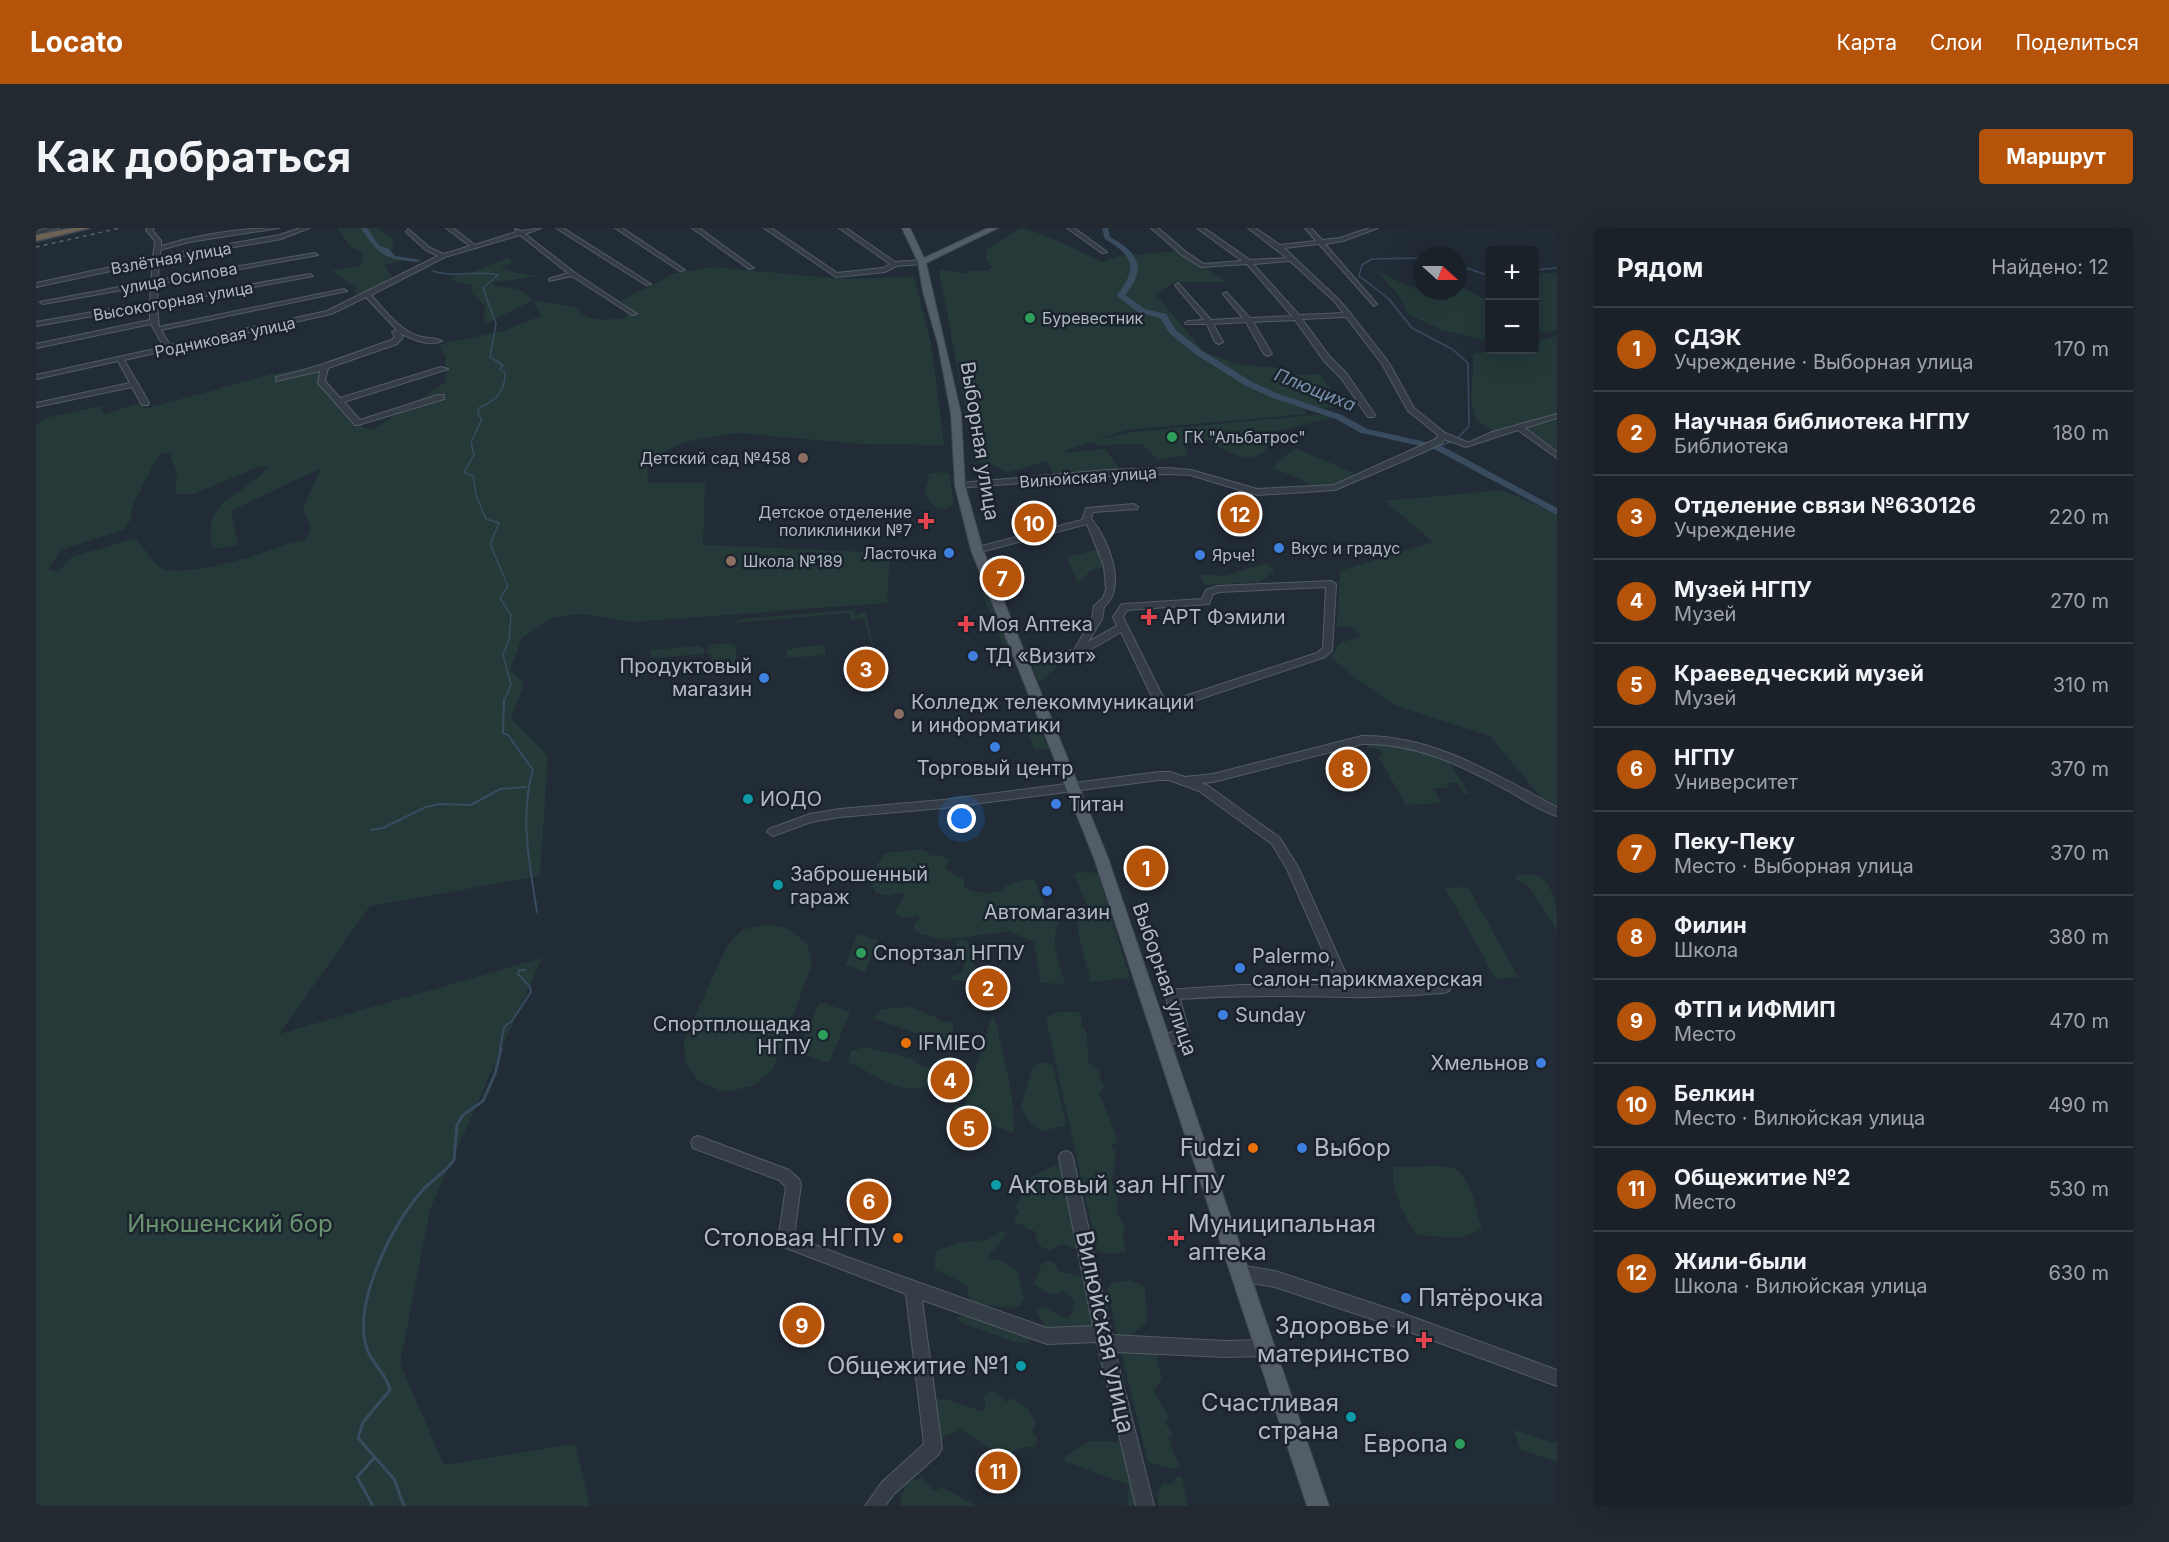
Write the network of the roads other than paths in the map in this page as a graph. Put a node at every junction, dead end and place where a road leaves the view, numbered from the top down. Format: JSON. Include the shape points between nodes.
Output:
{"nodes":[{"id":1,"x":56,"y":228,"type":"edge"},
{"id":2,"x":72,"y":228,"type":"edge"},
{"id":3,"x":85,"y":228,"type":"edge"},
{"id":4,"x":276,"y":228,"type":"edge"},
{"id":5,"x":306,"y":228,"type":"edge"},
{"id":6,"x":449,"y":228,"type":"edge"},
{"id":7,"x":538,"y":228,"type":"edge"},
{"id":8,"x":559,"y":228,"type":"edge"},
{"id":9,"x":618,"y":228,"type":"edge"},
{"id":10,"x":695,"y":228,"type":"edge"},
{"id":11,"x":767,"y":228,"type":"edge"},
{"id":12,"x":842,"y":228,"type":"edge"},
{"id":13,"x":906,"y":228,"type":"edge"},
{"id":14,"x":994,"y":228,"type":"edge"},
{"id":15,"x":1070,"y":228,"type":"edge"},
{"id":16,"x":1154,"y":228,"type":"edge"},
{"id":17,"x":1200,"y":228,"type":"edge"},
{"id":18,"x":1251,"y":228,"type":"edge"},
{"id":19,"x":1308,"y":228,"type":"edge"},
{"id":20,"x":1375,"y":228,"type":"edge"},
{"id":21,"x":150,"y":229,"type":"edge"},
{"id":22,"x":516,"y":230,"type":"edge"},
{"id":23,"x":408,"y":231,"type":"dead end"},
{"id":24,"x":36,"y":235,"type":"edge"},
{"id":25,"x":1320,"y":242,"type":"junction"},
{"id":26,"x":472,"y":245,"type":"junction"},
{"id":27,"x":1279,"y":247,"type":"junction"},
{"id":28,"x":156,"y":249,"type":"junction"},
{"id":29,"x":1104,"y":252,"type":"dead end"},
{"id":30,"x":315,"y":255,"type":"dead end"},
{"id":31,"x":443,"y":256,"type":"junction"},
{"id":32,"x":1292,"y":259,"type":"junction"},
{"id":33,"x":154,"y":260,"type":"junction"},
{"id":34,"x":922,"y":262,"type":"junction"},
{"id":35,"x":1249,"y":263,"type":"junction"},
{"id":36,"x":894,"y":264,"type":"junction"},
{"id":37,"x":751,"y":268,"type":"dead end"},
{"id":38,"x":682,"y":270,"type":"dead end"},
{"id":39,"x":573,"y":274,"type":"junction"},
{"id":40,"x":310,"y":276,"type":"dead end"},
{"id":41,"x":552,"y":280,"type":"dead end"},
{"id":42,"x":156,"y":282,"type":"junction"},
{"id":43,"x":648,"y":284,"type":"dead end"},
{"id":44,"x":36,"y":285,"type":"edge"},
{"id":45,"x":1178,"y":285,"type":"dead end"},
{"id":46,"x":344,"y":291,"type":"dead end"},
{"id":47,"x":1226,"y":294,"type":"dead end"},
{"id":48,"x":368,"y":296,"type":"junction"},
{"id":49,"x":43,"y":302,"type":"dead end"},
{"id":50,"x":155,"y":303,"type":"junction"},
{"id":51,"x":1374,"y":304,"type":"dead end"},
{"id":52,"x":634,"y":314,"type":"dead end"},
{"id":53,"x":1349,"y":315,"type":"junction"},
{"id":54,"x":1296,"y":316,"type":"junction"},
{"id":55,"x":1248,"y":320,"type":"junction"},
{"id":56,"x":1209,"y":322,"type":"junction"},
{"id":57,"x":1188,"y":323,"type":"dead end"},
{"id":58,"x":36,"y":324,"type":"edge"},
{"id":59,"x":156,"y":325,"type":"junction"},
{"id":60,"x":400,"y":331,"type":"junction"},
{"id":61,"x":438,"y":341,"type":"dead end"},
{"id":62,"x":1219,"y":342,"type":"dead end"},
{"id":63,"x":36,"y":346,"type":"edge"},
{"id":64,"x":169,"y":349,"type":"junction"},
{"id":65,"x":1268,"y":354,"type":"dead end"},
{"id":66,"x":120,"y":359,"type":"junction"},
{"id":67,"x":325,"y":365,"type":"junction"},
{"id":68,"x":444,"y":369,"type":"dead end"},
{"id":69,"x":36,"y":375,"type":"edge"},
{"id":70,"x":279,"y":379,"type":"dead end"},
{"id":71,"x":134,"y":384,"type":"junction"},
{"id":72,"x":441,"y":397,"type":"dead end"},
{"id":73,"x":340,"y":401,"type":"junction"},
{"id":74,"x":145,"y":403,"type":"dead end"},
{"id":75,"x":36,"y":405,"type":"edge"},
{"id":76,"x":1371,"y":415,"type":"dead end"},
{"id":77,"x":1557,"y":416,"type":"edge"},
{"id":78,"x":1519,"y":427,"type":"junction"},
{"id":79,"x":1443,"y":438,"type":"junction"},
{"id":80,"x":1557,"y":456,"type":"edge"},
{"id":81,"x":960,"y":486,"type":"junction"},
{"id":82,"x":1134,"y":507,"type":"dead end"},
{"id":83,"x":1089,"y":520,"type":"junction"},
{"id":84,"x":977,"y":550,"type":"junction"},
{"id":85,"x":1121,"y":628,"type":"junction"},
{"id":86,"x":1077,"y":653,"type":"junction"},
{"id":87,"x":1020,"y":660,"type":"junction"},
{"id":88,"x":1184,"y":780,"type":"junction"},
{"id":89,"x":1073,"y":789,"type":"junction"},
{"id":90,"x":1557,"y":812,"type":"edge"},
{"id":91,"x":773,"y":832,"type":"dead end"},
{"id":92,"x":1444,"y":987,"type":"dead end"},
{"id":93,"x":1348,"y":992,"type":"junction"},
{"id":94,"x":1163,"y":1041,"type":"junction"},
{"id":95,"x":698,"y":1143,"type":"dead end"},
{"id":96,"x":1066,"y":1158,"type":"dead end"},
{"id":97,"x":1239,"y":1273,"type":"junction"},
{"id":98,"x":913,"y":1288,"type":"junction"},
{"id":99,"x":1104,"y":1339,"type":"junction"},
{"id":100,"x":1265,"y":1348,"type":"junction"},
{"id":101,"x":1557,"y":1378,"type":"edge"},
{"id":102,"x":874,"y":1506,"type":"edge"},
{"id":103,"x":1145,"y":1506,"type":"edge"},
{"id":104,"x":1318,"y":1506,"type":"edge"}],
"edges":[{"from":1,"to":24,"type":"street"},
{"from":2,"to":24,"type":"highway"},
{"from":3,"to":24,"type":"highway"},
{"from":4,"to":28,"type":"street","via":[[188,240]]},
{"from":5,"to":33,"type":"street","name":"Взлётная улица","via":[[280,237]]},
{"from":6,"to":26,"type":"street"},
{"from":7,"to":22,"type":"street","name":"Родниковая улица"},
{"from":8,"to":43,"type":"street"},
{"from":9,"to":38,"type":"street"},
{"from":10,"to":37,"type":"street"},
{"from":11,"to":36,"type":"street","via":[[837,275],[885,270]]},
{"from":12,"to":36,"type":"street"},
{"from":13,"to":34,"type":"main road","name":"Выборная улица"},
{"from":14,"to":34,"type":"main road"},
{"from":15,"to":29,"type":"street"},
{"from":16,"to":35,"type":"street","via":[[1203,266]]},
{"from":17,"to":35,"type":"street"},
{"from":18,"to":27,"type":"street"},
{"from":19,"to":25,"type":"street"},
{"from":20,"to":25,"type":"street","via":[[1341,240]]},
{"from":21,"to":28,"type":"street","via":[[158,241]]},
{"from":22,"to":26,"type":"street","name":"Родниковая улица"},
{"from":22,"to":39,"type":"street"},
{"from":23,"to":31,"type":"street","via":[[428,249]]},
{"from":25,"to":27,"type":"street"},
{"from":25,"to":51,"type":"street"},
{"from":26,"to":31,"type":"street","name":"Родниковая улица"},
{"from":27,"to":32,"type":"street"},
{"from":28,"to":33,"type":"street"},
{"from":30,"to":42,"type":"street","name":"улица Осипова"},
{"from":31,"to":48,"type":"street","name":"Родниковая улица"},
{"from":32,"to":35,"type":"street"},
{"from":32,"to":53,"type":"street"},
{"from":33,"to":42,"type":"street"},
{"from":33,"to":44,"type":"street","name":"Взлётная улица"},
{"from":34,"to":36,"type":"street"},
{"from":34,"to":81,"type":"main road","name":"Выборная улица","via":[[956,414]]},
{"from":35,"to":54,"type":"street"},
{"from":39,"to":41,"type":"street"},
{"from":39,"to":52,"type":"street"},
{"from":40,"to":50,"type":"street","name":"Высокогорная улица"},
{"from":42,"to":49,"type":"street","name":"улица Осипова"},
{"from":42,"to":50,"type":"street"},
{"from":45,"to":56,"type":"street"},
{"from":46,"to":59,"type":"street"},
{"from":47,"to":55,"type":"street"},
{"from":48,"to":60,"type":"street"},
{"from":48,"to":64,"type":"street","name":"Родниковая улица","via":[[315,317]]},
{"from":50,"to":58,"type":"street","name":"Высокогорная улица"},
{"from":50,"to":59,"type":"street"},
{"from":53,"to":54,"type":"street"},
{"from":53,"to":79,"type":"street","via":[[1385,363],[1411,409]]},
{"from":54,"to":55,"type":"street"},
{"from":54,"to":76,"type":"street"},
{"from":55,"to":56,"type":"street"},
{"from":55,"to":65,"type":"street"},
{"from":56,"to":57,"type":"street"},
{"from":56,"to":62,"type":"street"},
{"from":59,"to":63,"type":"street"},
{"from":59,"to":64,"type":"street"},
{"from":60,"to":61,"type":"street","via":[[424,341]]},
{"from":60,"to":67,"type":"street","via":[[396,332],[399,337],[394,342]]},
{"from":64,"to":66,"type":"street","name":"Родниковая улица"},
{"from":66,"to":69,"type":"street","name":"Родниковая улица"},
{"from":66,"to":71,"type":"street"},
{"from":67,"to":70,"type":"street"},
{"from":67,"to":73,"type":"street","via":[[321,381]]},
{"from":68,"to":73,"type":"street"},
{"from":71,"to":74,"type":"street"},
{"from":71,"to":75,"type":"street"},
{"from":72,"to":73,"type":"street","via":[[358,423]]},
{"from":77,"to":78,"type":"street"},
{"from":78,"to":79,"type":"street","via":[[1466,444]]},
{"from":78,"to":80,"type":"street"},
{"from":79,"to":81,"type":"street","name":"Вилюйская улица","via":[[1335,487],[1315,489],[1257,492],[1191,473],[1168,471]]},
{"from":81,"to":84,"type":"main road","name":"Выборная улица"},
{"from":82,"to":83,"type":"street","name":"Вилюйская улица","via":[[1089,510]]},
{"from":83,"to":84,"type":"street","name":"Вилюйская улица"},
{"from":83,"to":86,"type":"street","via":[[1114,580],[1110,595],[1099,606],[1097,619]]},
{"from":84,"to":87,"type":"main road","name":"Выборная улица"},
{"from":85,"to":85,"type":"street","via":[[1159,700],[1179,702],[1321,655],[1328,649],[1331,584],[1228,588],[1209,592],[1206,602],[1124,607],[1118,617]]},
{"from":85,"to":86,"type":"street"},
{"from":86,"to":87,"type":"street"},
{"from":87,"to":89,"type":"main road","name":"Выборная улица"},
{"from":88,"to":89,"type":"street","via":[[1159,776]]},
{"from":88,"to":90,"type":"street","via":[[1213,778],[1362,740],[1381,739],[1424,747]]},
{"from":88,"to":93,"type":"street","via":[[1213,793],[1280,846]]},
{"from":89,"to":91,"type":"street","via":[[840,813],[810,818]]},
{"from":89,"to":94,"type":"main road","name":"Выборная улица","via":[[1101,858]]},
{"from":92,"to":93,"type":"street"},
{"from":93,"to":94,"type":"street","via":[[1172,994],[1183,1035]]},
{"from":94,"to":97,"type":"main road","name":"Выборная улица"},
{"from":95,"to":98,"type":"street","via":[[784,1175],[794,1184],[786,1241]]},
{"from":96,"to":99,"type":"street","name":"Вилюйская улица"},
{"from":97,"to":100,"type":"main road","name":"Выборная улица"},
{"from":97,"to":101,"type":"street","via":[[1275,1279],[1376,1312]]},
{"from":98,"to":99,"type":"street","via":[[1047,1336]]},
{"from":98,"to":102,"type":"street","via":[[933,1448],[888,1488]]},
{"from":99,"to":100,"type":"street","via":[[1225,1349]]},
{"from":99,"to":103,"type":"street","name":"Вилюйская улица"},
{"from":100,"to":104,"type":"main road","name":"Выборная улица"}]}
